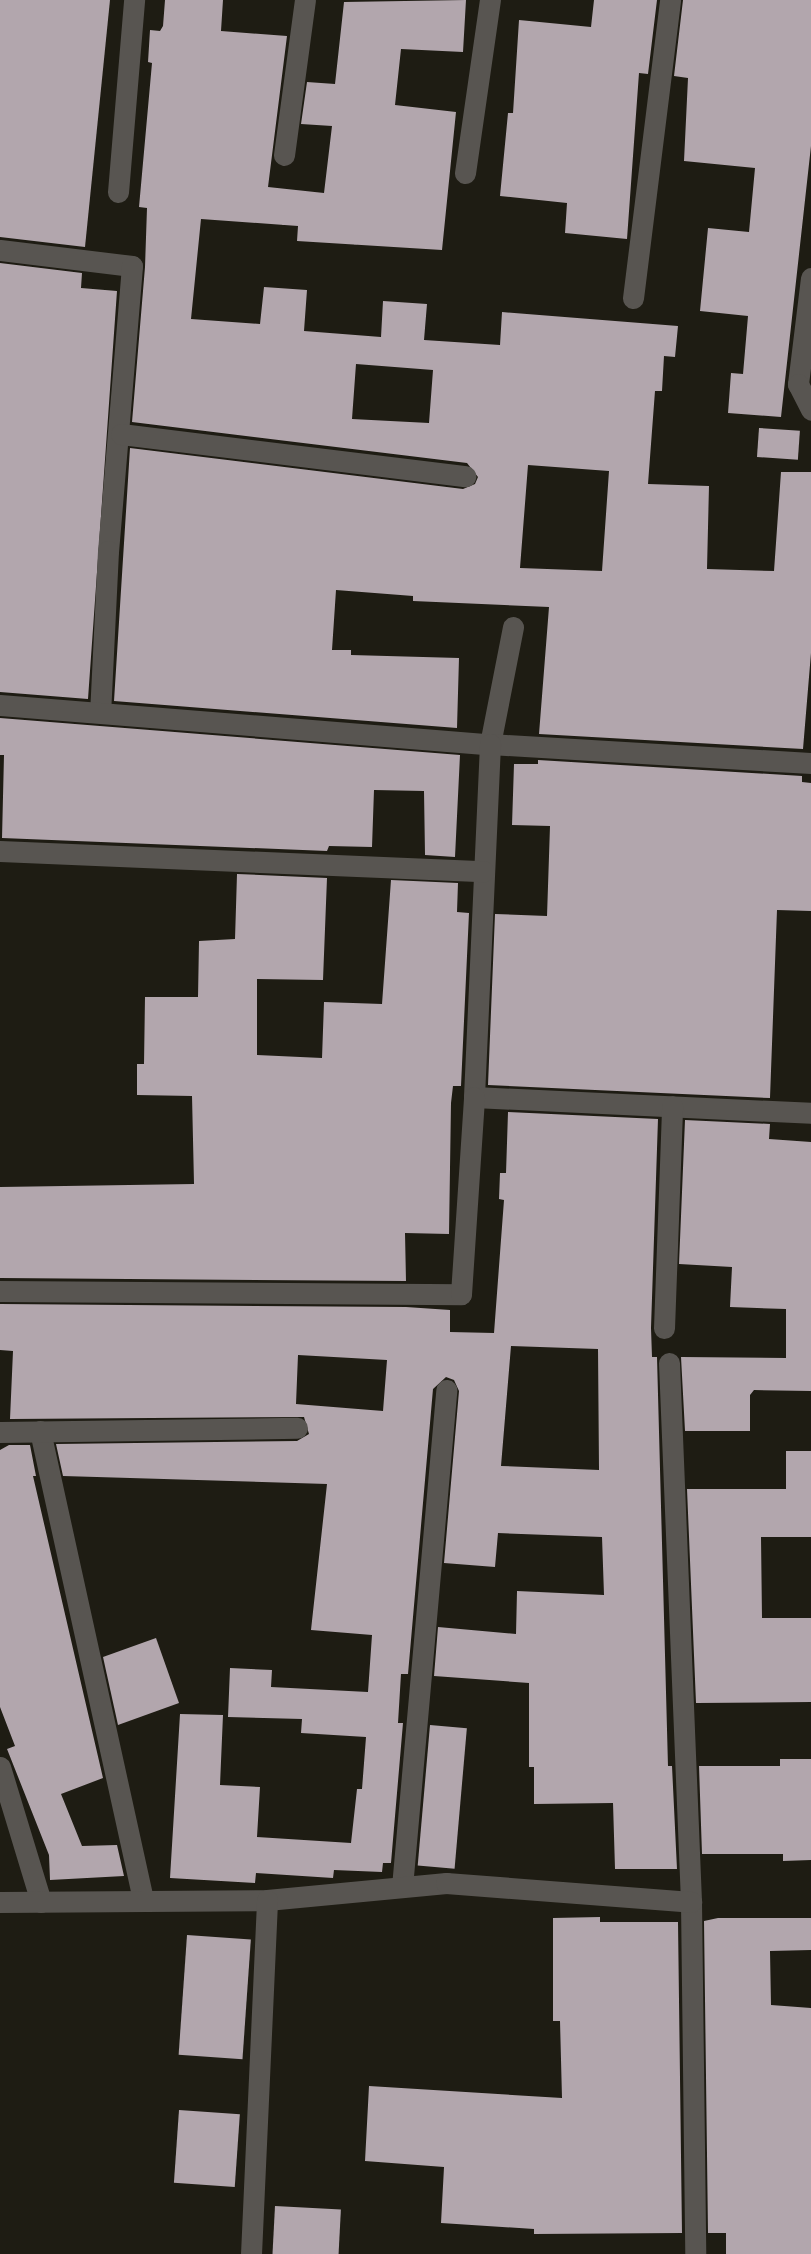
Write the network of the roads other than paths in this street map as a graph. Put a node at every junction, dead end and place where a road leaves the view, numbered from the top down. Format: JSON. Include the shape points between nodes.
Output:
{"nodes":[{"id":1,"x":134,"y":0,"type":"edge"},
{"id":2,"x":305,"y":0,"type":"edge"},
{"id":3,"x":490,"y":0,"type":"edge"},
{"id":4,"x":670,"y":0,"type":"edge"},
{"id":5,"x":284,"y":155,"type":"dead end"},
{"id":6,"x":465,"y":173,"type":"dead end"},
{"id":7,"x":118,"y":192,"type":"dead end"},
{"id":8,"x":0,"y":250,"type":"edge"},
{"id":9,"x":811,"y":278,"type":"edge"},
{"id":10,"x":633,"y":298,"type":"dead end"},
{"id":11,"x":811,"y":410,"type":"edge"},
{"id":12,"x":121,"y":433,"type":"junction"},
{"id":13,"x":465,"y":476,"type":"dead end"},
{"id":14,"x":513,"y":627,"type":"dead end"},
{"id":15,"x":0,"y":705,"type":"edge"},
{"id":16,"x":100,"y":712,"type":"junction"},
{"id":17,"x":490,"y":744,"type":"junction"},
{"id":18,"x":811,"y":764,"type":"edge"},
{"id":19,"x":0,"y":850,"type":"edge"},
{"id":20,"x":484,"y":871,"type":"junction"},
{"id":21,"x":474,"y":1097,"type":"junction"},
{"id":22,"x":672,"y":1106,"type":"junction"},
{"id":23,"x":811,"y":1113,"type":"edge"},
{"id":24,"x":0,"y":1291,"type":"edge"},
{"id":25,"x":664,"y":1328,"type":"dead end"},
{"id":26,"x":669,"y":1363,"type":"dead end"},
{"id":27,"x":446,"y":1390,"type":"dead end"},
{"id":28,"x":297,"y":1427,"type":"dead end"},
{"id":29,"x":40,"y":1431,"type":"junction"},
{"id":30,"x":0,"y":1432,"type":"edge"},
{"id":31,"x":0,"y":1767,"type":"edge"},
{"id":32,"x":402,"y":1887,"type":"junction"},
{"id":33,"x":267,"y":1900,"type":"junction"},
{"id":34,"x":144,"y":1901,"type":"junction"},
{"id":35,"x":0,"y":1902,"type":"edge"},
{"id":36,"x":41,"y":1902,"type":"junction"},
{"id":37,"x":691,"y":1902,"type":"junction"},
{"id":38,"x":251,"y":2254,"type":"edge"},
{"id":39,"x":695,"y":2254,"type":"edge"}],
"edges":[{"from":1,"to":7,"type":"street"},
{"from":2,"to":5,"type":"street"},
{"from":3,"to":6,"type":"street"},
{"from":4,"to":10,"type":"street"},
{"from":8,"to":12,"type":"street","via":[[132,266]]},
{"from":9,"to":11,"type":"street","via":[[798,384]]},
{"from":12,"to":13,"type":"street"},
{"from":12,"to":16,"type":"street","via":[[108,551]]},
{"from":14,"to":17,"type":"street"},
{"from":15,"to":16,"type":"street"},
{"from":16,"to":17,"type":"street"},
{"from":17,"to":18,"type":"street"},
{"from":17,"to":20,"type":"street"},
{"from":19,"to":20,"type":"street"},
{"from":20,"to":21,"type":"street"},
{"from":21,"to":22,"type":"street"},
{"from":21,"to":24,"type":"street","via":[[461,1294]]},
{"from":22,"to":23,"type":"street"},
{"from":22,"to":25,"type":"street"},
{"from":26,"to":37,"type":"street"},
{"from":27,"to":32,"type":"street"},
{"from":28,"to":29,"type":"street"},
{"from":29,"to":30,"type":"street"},
{"from":29,"to":34,"type":"street"},
{"from":31,"to":36,"type":"street"},
{"from":32,"to":33,"type":"street"},
{"from":32,"to":37,"type":"street","via":[[446,1883]]},
{"from":33,"to":34,"type":"street"},
{"from":33,"to":38,"type":"street"},
{"from":34,"to":36,"type":"street"},
{"from":35,"to":36,"type":"street"},
{"from":37,"to":39,"type":"street"}]}
